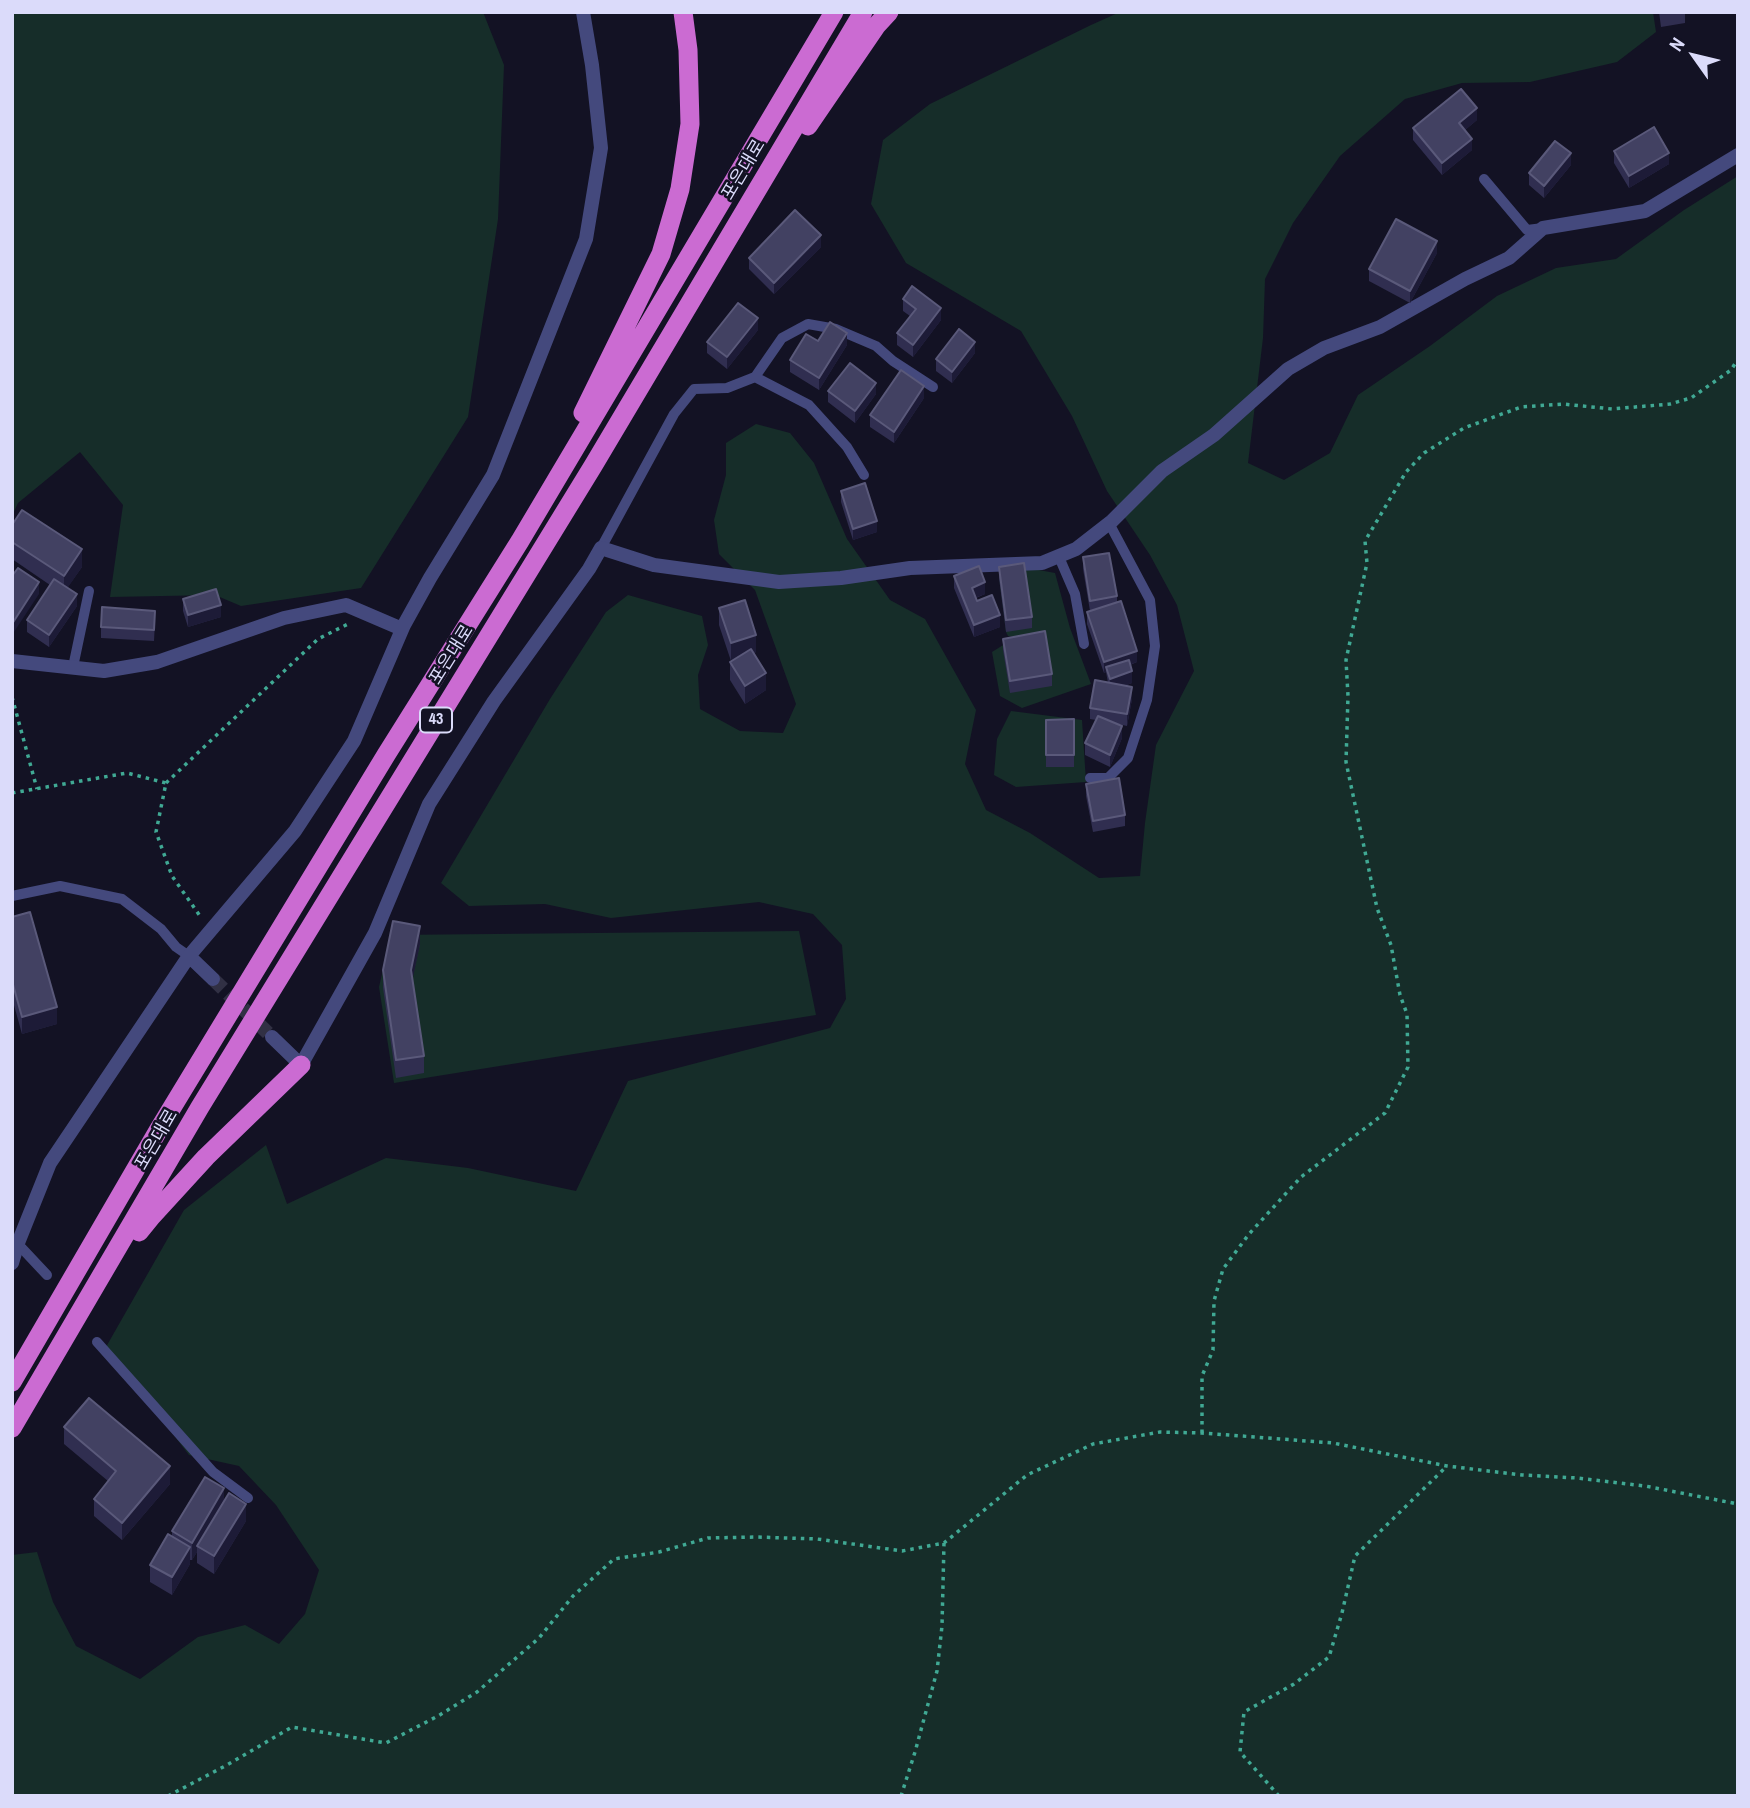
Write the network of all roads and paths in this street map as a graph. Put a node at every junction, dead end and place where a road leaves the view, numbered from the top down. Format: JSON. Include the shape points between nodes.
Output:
{"nodes":[{"id":1,"x":583,"y":12,"type":"edge"},
{"id":2,"x":683,"y":12,"type":"edge"},
{"id":3,"x":834,"y":12,"type":"edge"},
{"id":4,"x":863,"y":12,"type":"edge"},
{"id":5,"x":889,"y":12,"type":"edge"},
{"id":6,"x":1738,"y":155,"type":"edge"},
{"id":7,"x":1484,"y":180,"type":"dead end"},
{"id":8,"x":1544,"y":228,"type":"junction"},
{"id":9,"x":699,"y":286,"type":"junction"},
{"id":10,"x":1738,"y":359,"type":"edge"},
{"id":11,"x":755,"y":377,"type":"junction"},
{"id":12,"x":933,"y":387,"type":"dead end"},
{"id":13,"x":864,"y":475,"type":"dead end"},
{"id":14,"x":1109,"y":523,"type":"junction"},
{"id":15,"x":520,"y":541,"type":"junction"},
{"id":16,"x":601,"y":548,"type":"junction"},
{"id":17,"x":1059,"y":557,"type":"junction"},
{"id":18,"x":89,"y":591,"type":"dead end"},
{"id":19,"x":368,"y":615,"type":"junction"},
{"id":20,"x":402,"y":629,"type":"junction"},
{"id":21,"x":1084,"y":644,"type":"dead end"},
{"id":22,"x":12,"y":661,"type":"edge"},
{"id":23,"x":73,"y":667,"type":"junction"},
{"id":24,"x":12,"y":697,"type":"edge"},
{"id":25,"x":1090,"y":778,"type":"dead end"},
{"id":26,"x":166,"y":783,"type":"junction"},
{"id":27,"x":37,"y":789,"type":"junction"},
{"id":28,"x":12,"y":793,"type":"edge"},
{"id":29,"x":12,"y":896,"type":"edge"},
{"id":30,"x":210,"y":929,"type":"junction"},
{"id":31,"x":189,"y":956,"type":"junction"},
{"id":32,"x":213,"y":979,"type":"tunnel mouth"},
{"id":33,"x":272,"y":1037,"type":"tunnel mouth"},
{"id":34,"x":301,"y":1065,"type":"junction"},
{"id":35,"x":15,"y":1241,"type":"edge"},
{"id":36,"x":12,"y":1263,"type":"edge"},
{"id":37,"x":47,"y":1275,"type":"dead end"},
{"id":38,"x":94,"y":1291,"type":"junction"},
{"id":39,"x":97,"y":1342,"type":"dead end"},
{"id":40,"x":12,"y":1382,"type":"edge"},
{"id":41,"x":12,"y":1428,"type":"edge"},
{"id":42,"x":1202,"y":1433,"type":"junction"},
{"id":43,"x":1447,"y":1466,"type":"junction"},
{"id":44,"x":248,"y":1498,"type":"dead end"},
{"id":45,"x":1738,"y":1504,"type":"edge"},
{"id":46,"x":944,"y":1543,"type":"junction"},
{"id":47,"x":169,"y":1796,"type":"edge"},
{"id":48,"x":901,"y":1796,"type":"edge"},
{"id":49,"x":1279,"y":1796,"type":"edge"}],
"edges":[{"from":1,"to":20,"type":"street","via":[[601,148],[586,239],[493,475]]},
{"from":2,"to":15,"type":"highway","via":[[690,124],[680,189],[661,254]]},
{"from":3,"to":15,"type":"highway","name":"포은대로","number":"43"},
{"from":4,"to":9,"type":"highway","name":"포은대로","number":"43"},
{"from":5,"to":9,"type":"highway"},
{"from":6,"to":8,"type":"street","via":[[1645,211]]},
{"from":7,"to":8,"type":"lane","via":[[1527,230]]},
{"from":8,"to":14,"type":"street","via":[[1509,257],[1380,327],[1324,348],[1288,369],[1214,435],[1162,471]]},
{"from":9,"to":38,"type":"highway","name":"포은대로","number":"43","via":[[200,1107]]},
{"from":10,"to":42,"type":"path","via":[[1731,370],[1691,398],[1670,404],[1612,409],[1563,404],[1521,407],[1464,428],[1424,453],[1406,472],[1366,541],[1367,563],[1346,660],[1346,762],[1377,908],[1407,1014],[1408,1068],[1385,1113],[1301,1177],[1223,1269],[1214,1301],[1213,1350],[1202,1376]]},
{"from":11,"to":12,"type":"lane","via":[[782,338],[808,324],[876,345]]},
{"from":11,"to":13,"type":"lane","via":[[809,405],[847,447]]},
{"from":11,"to":16,"type":"lane","via":[[727,388],[694,389],[674,414]]},
{"from":14,"to":17,"type":"street","via":[[1076,550]]},
{"from":14,"to":25,"type":"lane","via":[[1150,600],[1155,646],[1147,701],[1128,758],[1108,778]]},
{"from":15,"to":40,"type":"highway","name":"포은대로","number":"43","via":[[159,1129]]},
{"from":16,"to":17,"type":"street","via":[[654,565],[779,582],[910,568],[1042,563]]},
{"from":16,"to":34,"type":"street","via":[[429,804],[374,933]]},
{"from":17,"to":21,"type":"lane","via":[[1075,594]]},
{"from":18,"to":23,"type":"lane"},
{"from":19,"to":20,"type":"street"},
{"from":19,"to":23,"type":"street","via":[[346,606],[284,618],[158,662],[104,671]]},
{"from":19,"to":26,"type":"path","via":[[318,639]]},
{"from":20,"to":30,"type":"street","via":[[354,741],[295,831]]},
{"from":22,"to":23,"type":"street"},
{"from":24,"to":27,"type":"path"},
{"from":26,"to":27,"type":"path","via":[[127,773]]},
{"from":26,"to":30,"type":"path","via":[[156,832],[172,876]]},
{"from":27,"to":28,"type":"path"},
{"from":29,"to":31,"type":"lane","via":[[60,886],[122,899]]},
{"from":30,"to":31,"type":"street"},
{"from":31,"to":32,"type":"street"},
{"from":31,"to":35,"type":"street","via":[[50,1163]]},
{"from":33,"to":34,"type":"street"},
{"from":34,"to":38,"type":"highway","via":[[161,1206]]},
{"from":35,"to":36,"type":"street"},
{"from":35,"to":37,"type":"lane"},
{"from":38,"to":41,"type":"highway","name":"포은대로","number":"43"},
{"from":39,"to":44,"type":"lane","via":[[213,1472]]},
{"from":42,"to":43,"type":"path","via":[[1333,1443]]},
{"from":42,"to":46,"type":"path","via":[[1160,1432],[1093,1444],[1027,1475]]},
{"from":43,"to":45,"type":"path","via":[[1645,1486]]},
{"from":43,"to":49,"type":"path","via":[[1355,1556],[1329,1657],[1294,1684],[1244,1712],[1240,1752]]},
{"from":46,"to":47,"type":"path","via":[[902,1551],[817,1539],[708,1538],[614,1559],[573,1596],[539,1638],[477,1692],[438,1716],[386,1743],[292,1727]]},
{"from":46,"to":48,"type":"path","via":[[937,1671]]}]}
